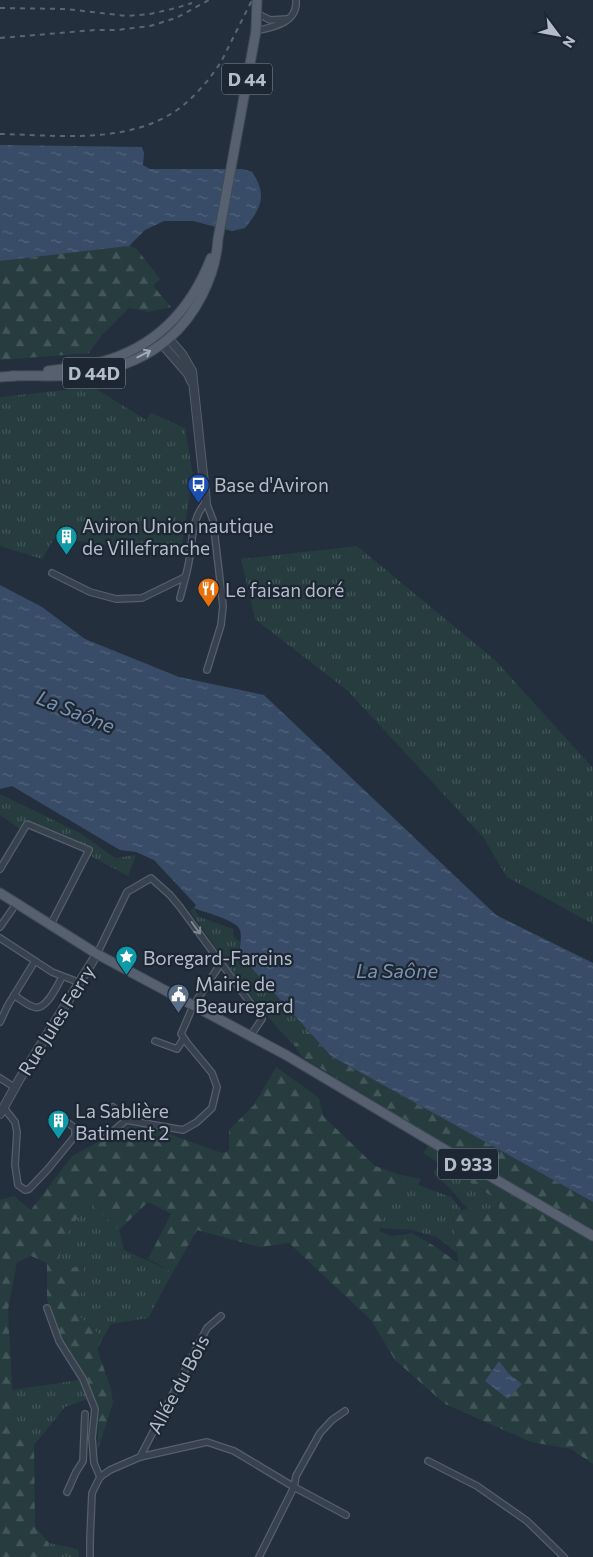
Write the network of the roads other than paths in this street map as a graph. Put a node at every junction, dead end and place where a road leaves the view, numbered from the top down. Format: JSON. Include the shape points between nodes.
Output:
{"nodes":[{"id":1,"x":257,"y":0,"type":"edge"},
{"id":2,"x":296,"y":0,"type":"edge"},
{"id":3,"x":258,"y":14,"type":"junction"},
{"id":4,"x":287,"y":19,"type":"junction"},
{"id":5,"x":256,"y":31,"type":"junction"},
{"id":6,"x":218,"y":239,"type":"junction"},
{"id":7,"x":160,"y":332,"type":"junction"},
{"id":8,"x":165,"y":341,"type":"junction"},
{"id":9,"x":11,"y":376,"type":"junction"},
{"id":10,"x":0,"y":377,"type":"edge"},
{"id":11,"x":206,"y":502,"type":"junction"},
{"id":12,"x":52,"y":573,"type":"dead end"},
{"id":13,"x":186,"y":577,"type":"junction"},
{"id":14,"x":180,"y":598,"type":"dead end"},
{"id":15,"x":207,"y":670,"type":"dead end"},
{"id":16,"x":0,"y":869,"type":"edge"},
{"id":17,"x":0,"y":893,"type":"edge"},
{"id":18,"x":16,"y":904,"type":"junction"},
{"id":19,"x":50,"y":926,"type":"junction"},
{"id":20,"x":0,"y":927,"type":"edge"},
{"id":21,"x":0,"y":938,"type":"edge"},
{"id":22,"x":97,"y":954,"type":"junction"},
{"id":23,"x":35,"y":961,"type":"junction"},
{"id":24,"x":221,"y":963,"type":"junction"},
{"id":25,"x":62,"y":977,"type":"junction"},
{"id":26,"x":78,"y":982,"type":"junction"},
{"id":27,"x":14,"y":995,"type":"junction"},
{"id":28,"x":193,"y":1006,"type":"junction"},
{"id":29,"x":0,"y":1022,"type":"edge"},
{"id":30,"x":251,"y":1035,"type":"junction"},
{"id":31,"x":184,"y":1038,"type":"junction"},
{"id":32,"x":155,"y":1041,"type":"dead end"},
{"id":33,"x":0,"y":1078,"type":"edge"},
{"id":34,"x":14,"y":1088,"type":"junction"},
{"id":35,"x":113,"y":1107,"type":"dead end"},
{"id":36,"x":2,"y":1111,"type":"edge"},
{"id":37,"x":126,"y":1120,"type":"junction"},
{"id":38,"x":68,"y":1122,"type":"dead end"},
{"id":39,"x":104,"y":1140,"type":"dead end"},
{"id":40,"x":593,"y":1236,"type":"edge"},
{"id":41,"x":47,"y":1308,"type":"dead end"},
{"id":42,"x":221,"y":1316,"type":"dead end"},
{"id":43,"x":345,"y":1411,"type":"dead end"},
{"id":44,"x":85,"y":1414,"type":"dead end"},
{"id":45,"x":140,"y":1456,"type":"junction"},
{"id":46,"x":83,"y":1461,"type":"junction"},
{"id":47,"x":428,"y":1461,"type":"dead end"},
{"id":48,"x":94,"y":1463,"type":"junction"},
{"id":49,"x":100,"y":1477,"type":"junction"},
{"id":50,"x":294,"y":1487,"type":"junction"},
{"id":51,"x":67,"y":1492,"type":"dead end"},
{"id":52,"x":346,"y":1515,"type":"dead end"},
{"id":53,"x":90,"y":1557,"type":"edge"},
{"id":54,"x":259,"y":1557,"type":"edge"},
{"id":55,"x":564,"y":1557,"type":"edge"}],
"edges":[{"from":1,"to":3,"type":"main road","number":"D 44"},
{"from":2,"to":4,"type":"street","via":[[295,10]]},
{"from":3,"to":4,"type":"street","via":[[270,20]]},
{"from":3,"to":5,"type":"main road","number":"D 44"},
{"from":4,"to":5,"type":"street","via":[[281,25]]},
{"from":5,"to":6,"type":"main road","number":"D 44"},
{"from":6,"to":7,"type":"main road","number":"D 44","via":[[189,302],[178,317]]},
{"from":6,"to":8,"type":"main road","number":"D 44","via":[[217,254],[204,292]]},
{"from":7,"to":8,"type":"main road"},
{"from":7,"to":9,"type":"main road","number":"D 44D","via":[[135,349],[103,362]]},
{"from":9,"to":8,"type":"main road","number":"D 44D","one_way":true,"via":[[93,373],[141,357]]},
{"from":8,"to":11,"type":"street","via":[[194,387]]},
{"from":9,"to":10,"type":"main road","number":"D 44D"},
{"from":11,"to":13,"type":"street","via":[[198,510],[194,522]]},
{"from":11,"to":15,"type":"street","via":[[213,520],[223,606],[221,625]]},
{"from":12,"to":13,"type":"street","via":[[90,592],[116,599],[142,598]]},
{"from":13,"to":14,"type":"street"},
{"from":16,"to":19,"type":"street","via":[[27,824],[89,850]]},
{"from":17,"to":18,"type":"main road","number":"D 933"},
{"from":18,"to":19,"type":"main road","number":"D 933"},
{"from":18,"to":20,"type":"street"},
{"from":19,"to":22,"type":"main road","number":"D 933"},
{"from":21,"to":23,"type":"street"},
{"from":22,"to":24,"type":"street","one_way":true,"via":[[127,892],[151,878],[170,894]]},
{"from":22,"to":26,"type":"street","name":"Rue Jules Ferry"},
{"from":22,"to":28,"type":"main road","number":"D 933"},
{"from":23,"to":25,"type":"street"},
{"from":23,"to":27,"type":"street"},
{"from":24,"to":28,"type":"street"},
{"from":24,"to":30,"type":"street","via":[[262,1019]]},
{"from":25,"to":26,"type":"street"},
{"from":25,"to":27,"type":"street","via":[[40,1007],[36,1008]]},
{"from":26,"to":34,"type":"street","name":"Rue Jules Ferry"},
{"from":27,"to":29,"type":"street"},
{"from":28,"to":30,"type":"main road","number":"D 933"},
{"from":28,"to":31,"type":"street","via":[[182,1034]]},
{"from":30,"to":40,"type":"main road","number":"D 933"},
{"from":31,"to":32,"type":"street","via":[[177,1050]]},
{"from":31,"to":37,"type":"street","via":[[212,1073],[217,1087],[212,1108],[183,1130]]},
{"from":33,"to":34,"type":"street"},
{"from":34,"to":36,"type":"street","name":"Rue Jules Ferry"},
{"from":35,"to":37,"type":"street"},
{"from":36,"to":38,"type":"street","via":[[15,1122],[15,1165],[18,1185],[25,1190],[48,1169],[75,1136],[75,1128]]},
{"from":37,"to":39,"type":"street"},
{"from":41,"to":48,"type":"street","via":[[59,1341],[83,1379],[95,1409]]},
{"from":42,"to":45,"type":"street","name":"Allée du Bois","via":[[207,1328]]},
{"from":43,"to":50,"type":"street","via":[[320,1432],[296,1476]]},
{"from":44,"to":46,"type":"street"},
{"from":45,"to":49,"type":"street"},
{"from":45,"to":50,"type":"street","via":[[207,1442],[234,1451]]},
{"from":46,"to":48,"type":"street"},
{"from":46,"to":51,"type":"street"},
{"from":47,"to":55,"type":"street","via":[[478,1486],[527,1521]]},
{"from":48,"to":49,"type":"street"},
{"from":49,"to":53,"type":"street","via":[[92,1493]]},
{"from":50,"to":52,"type":"street"},
{"from":50,"to":54,"type":"street"}]}
